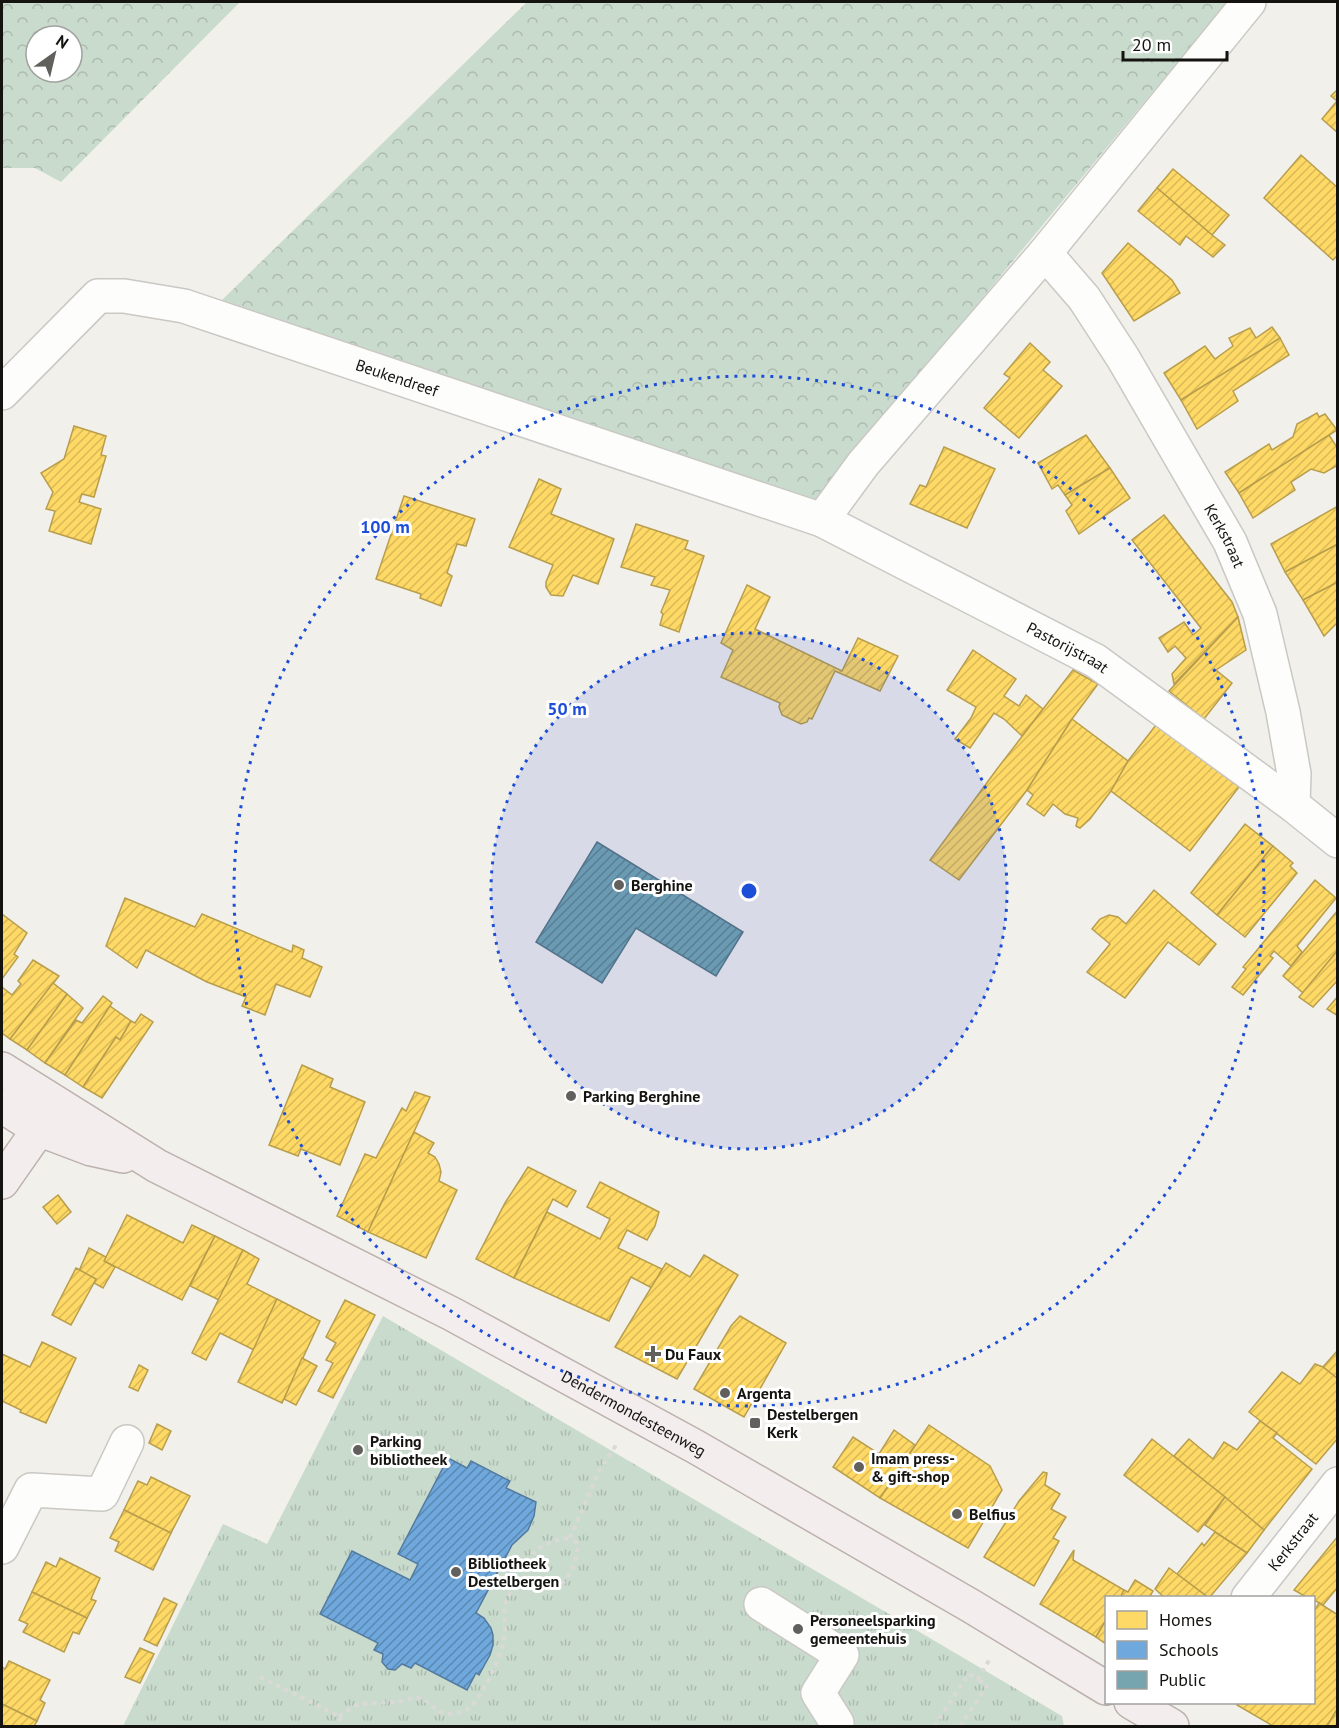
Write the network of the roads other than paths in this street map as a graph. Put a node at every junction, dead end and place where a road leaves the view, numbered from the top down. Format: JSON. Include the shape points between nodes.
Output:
{"nodes":[{"id":1,"x":1250,"y":2,"type":"edge"},
{"id":2,"x":1045,"y":253,"type":"junction"},
{"id":3,"x":2,"y":393,"type":"edge"},
{"id":4,"x":822,"y":520,"type":"junction"},
{"id":5,"x":1293,"y":805,"type":"junction"},
{"id":6,"x":1338,"y":841,"type":"edge"},
{"id":7,"x":4,"y":1076,"type":"edge"},
{"id":8,"x":2,"y":1106,"type":"edge"},
{"id":9,"x":47,"y":1117,"type":"junction"},
{"id":10,"x":2,"y":1182,"type":"edge"},
{"id":11,"x":128,"y":1442,"type":"dead end"},
{"id":12,"x":1338,"y":1484,"type":"edge"},
{"id":13,"x":2,"y":1548,"type":"edge"},
{"id":14,"x":1250,"y":1596,"type":"edge"},
{"id":15,"x":761,"y":1604,"type":"dead end"},
{"id":16,"x":1105,"y":1687,"type":"edge"},
{"id":17,"x":838,"y":1725,"type":"edge"}],
"edges":[{"from":1,"to":2,"type":"street"},
{"from":2,"to":4,"type":"street","via":[[863,464]]},
{"from":2,"to":5,"type":"street","name":"Kerkstraat","via":[[1084,298],[1117,348],[1230,543],[1260,614],[1294,774]]},
{"from":3,"to":4,"type":"street","name":"Beukendreef","via":[[98,296],[124,296],[184,306]]},
{"from":4,"to":5,"type":"street","name":"Pastorijstraat","via":[[1096,661]]},
{"from":5,"to":6,"type":"street"},
{"from":7,"to":9,"type":"main road","name":"Dendermondesteenweg"},
{"from":8,"to":9,"type":"main road","name":"Dendermondesteenweg"},
{"from":9,"to":10,"type":"main road"},
{"from":9,"to":16,"type":"main road","name":"Dendermondesteenweg","via":[[91,1149],[148,1161],[452,1314],[696,1447]]},
{"from":11,"to":13,"type":"street","via":[[102,1494],[31,1490]]},
{"from":12,"to":14,"type":"street","name":"Kerkstraat"},
{"from":15,"to":17,"type":"street","via":[[842,1655],[818,1693]]}]}
